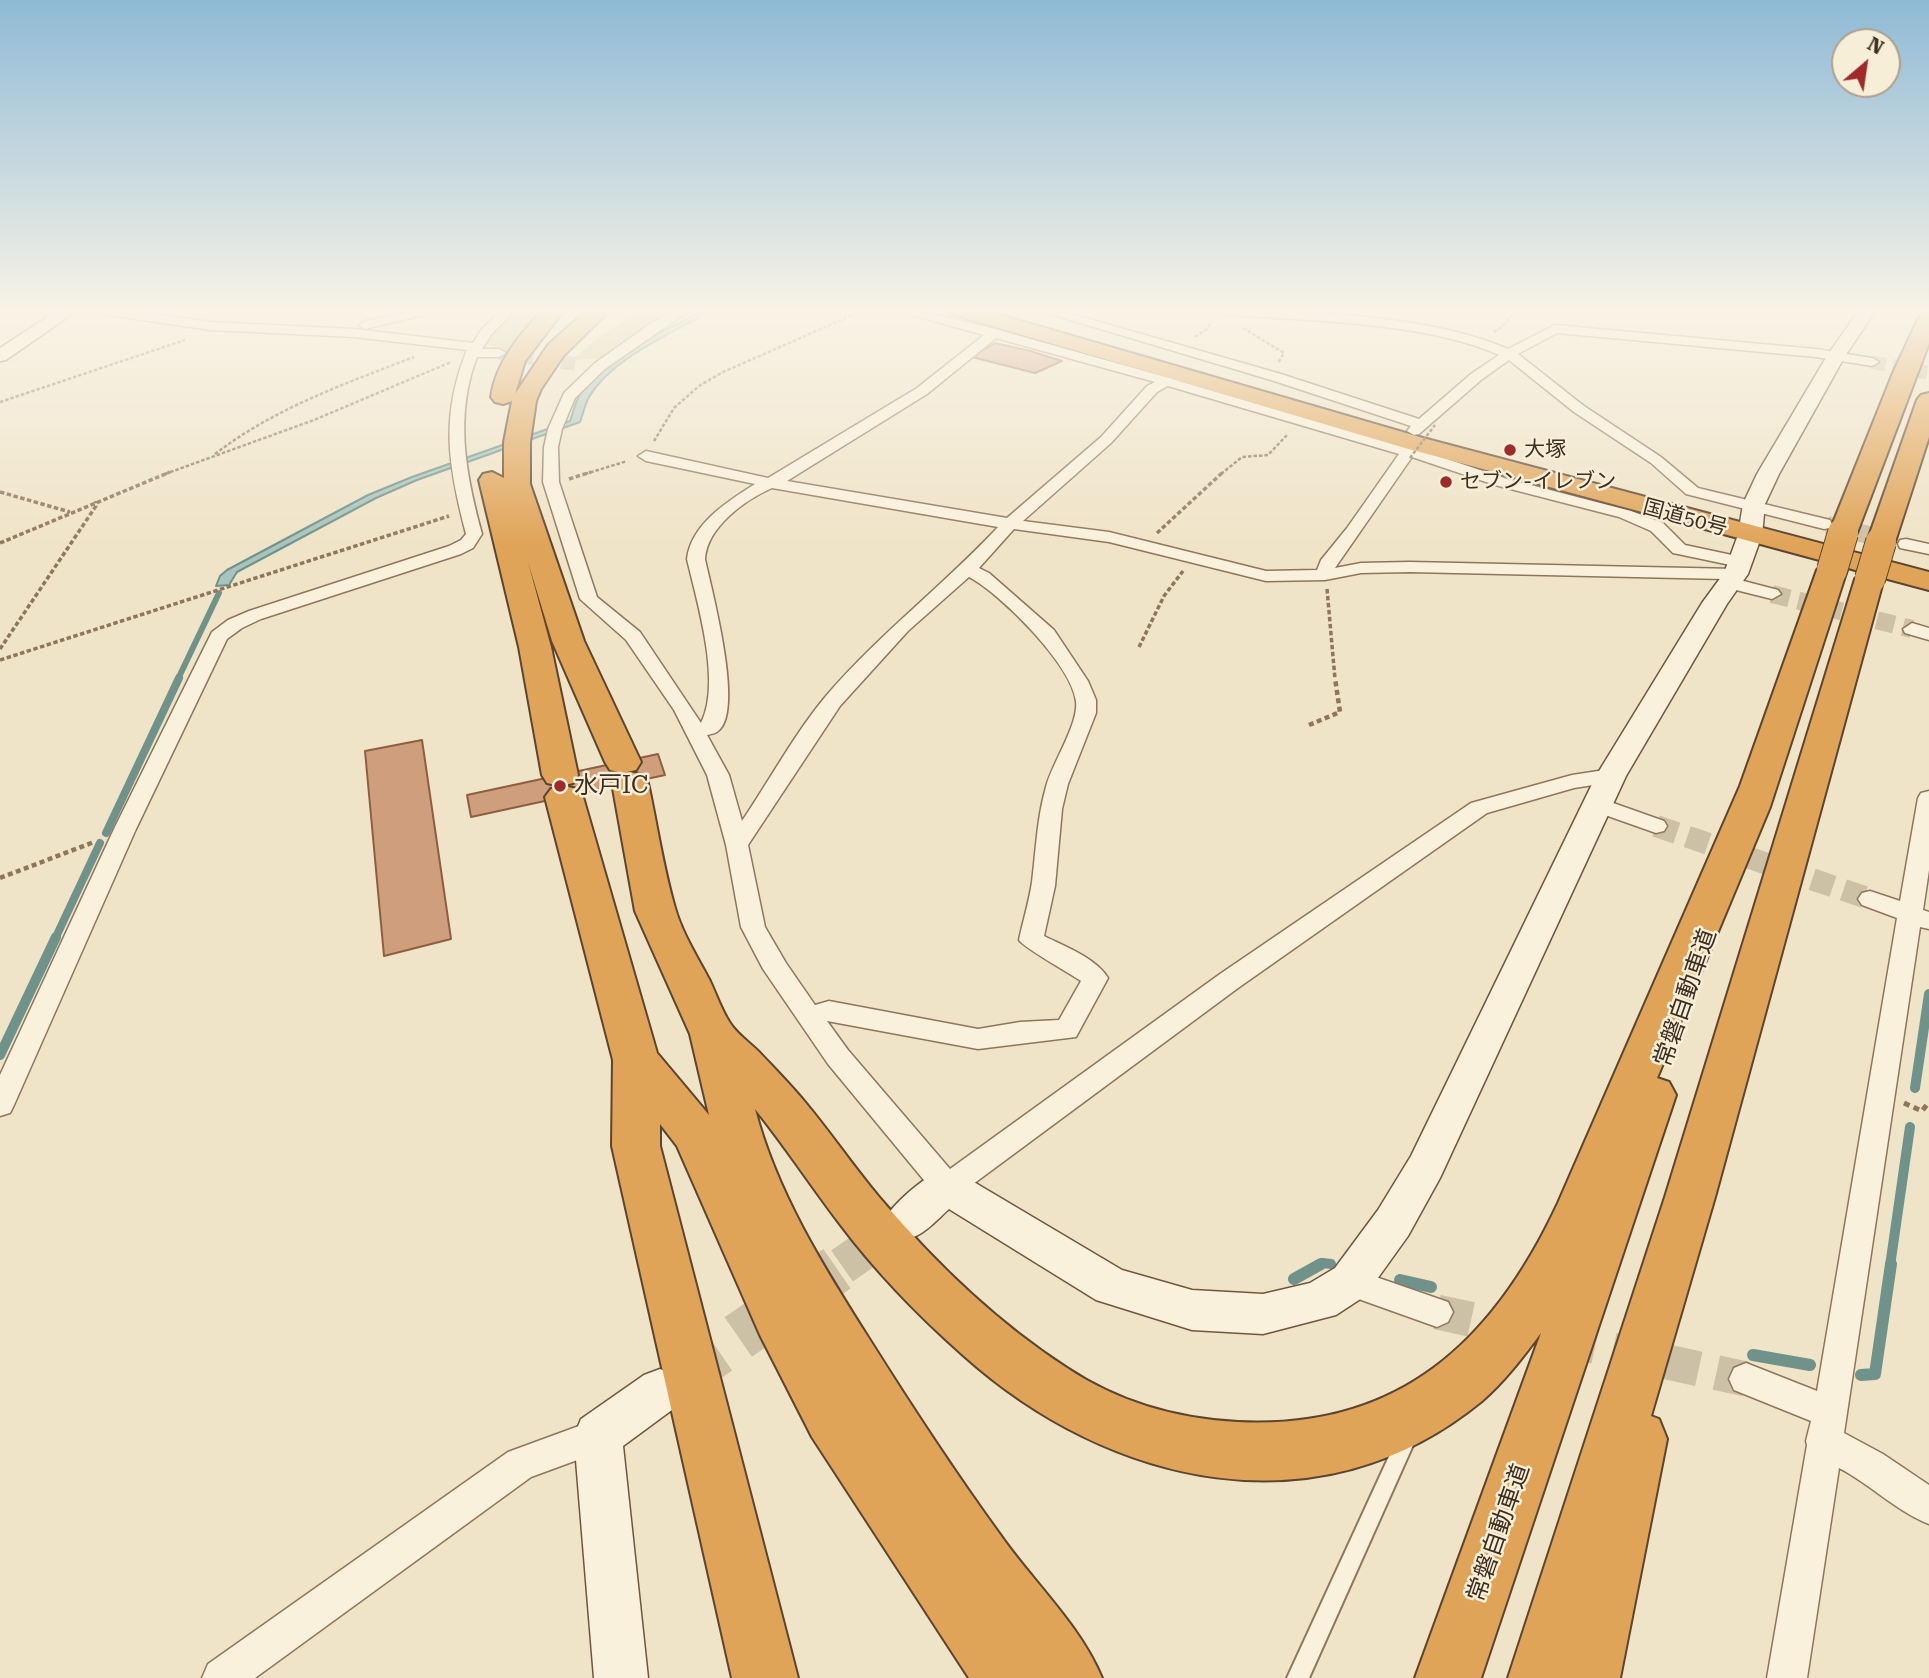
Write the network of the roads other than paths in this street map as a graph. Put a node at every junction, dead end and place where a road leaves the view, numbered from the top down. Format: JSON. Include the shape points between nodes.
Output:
{"nodes":[{"id":1,"x":461,"y":388,"type":"edge"},
{"id":2,"x":504,"y":388,"type":"edge"},
{"id":3,"x":523,"y":388,"type":"edge"},
{"id":4,"x":530,"y":388,"type":"edge"},
{"id":5,"x":541,"y":388,"type":"edge"},
{"id":6,"x":575,"y":388,"type":"edge"},
{"id":7,"x":925,"y":388,"type":"edge"},
{"id":8,"x":1155,"y":388,"type":"edge"},
{"id":9,"x":1205,"y":388,"type":"edge"},
{"id":10,"x":1215,"y":388,"type":"edge"},
{"id":11,"x":1282,"y":388,"type":"edge"},
{"id":12,"x":1465,"y":388,"type":"edge"},
{"id":13,"x":1553,"y":388,"type":"edge"},
{"id":14,"x":1817,"y":388,"type":"edge"},
{"id":15,"x":1897,"y":388,"type":"edge"},
{"id":16,"x":1929,"y":400,"type":"edge"},
{"id":17,"x":512,"y":412,"type":"junction"},
{"id":18,"x":1417,"y":439,"type":"junction"},
{"id":19,"x":646,"y":457,"type":"road end"},
{"id":20,"x":771,"y":483,"type":"junction"},
{"id":21,"x":1752,"y":520,"type":"junction"},
{"id":22,"x":1010,"y":524,"type":"junction"},
{"id":23,"x":1833,"y":528,"type":"junction"},
{"id":24,"x":1929,"y":550,"type":"edge"},
{"id":25,"x":1886,"y":555,"type":"junction"},
{"id":26,"x":1929,"y":566,"type":"edge"},
{"id":27,"x":968,"y":569,"type":"junction"},
{"id":28,"x":1735,"y":573,"type":"junction"},
{"id":29,"x":1325,"y":575,"type":"junction"},
{"id":30,"x":1929,"y":580,"type":"edge"},
{"id":31,"x":1772,"y":594,"type":"tunnel mouth"},
{"id":32,"x":695,"y":732,"type":"junction"},
{"id":33,"x":1759,"y":784,"type":"junction"},
{"id":34,"x":1605,"y":790,"type":"junction"},
{"id":35,"x":1929,"y":798,"type":"edge"},
{"id":36,"x":1656,"y":826,"type":"tunnel mouth"},
{"id":37,"x":737,"y":845,"type":"junction"},
{"id":38,"x":1870,"y":899,"type":"tunnel mouth"},
{"id":39,"x":1919,"y":917,"type":"edge"},
{"id":40,"x":810,"y":1016,"type":"junction"},
{"id":41,"x":713,"y":1034,"type":"junction"},
{"id":42,"x":636,"y":1060,"type":"junction"},
{"id":43,"x":0,"y":1105,"type":"edge"},
{"id":44,"x":947,"y":1187,"type":"junction"},
{"id":45,"x":1690,"y":1197,"type":"junction"},
{"id":46,"x":903,"y":1223,"type":"tunnel mouth"},
{"id":47,"x":1350,"y":1282,"type":"junction"},
{"id":48,"x":1437,"y":1312,"type":"tunnel mouth"},
{"id":49,"x":1746,"y":1379,"type":"tunnel mouth"},
{"id":50,"x":660,"y":1391,"type":"tunnel mouth"},
{"id":51,"x":1414,"y":1417,"type":"junction"},
{"id":52,"x":1826,"y":1427,"type":"junction"},
{"id":53,"x":598,"y":1436,"type":"junction"},
{"id":54,"x":1929,"y":1507,"type":"edge"},
{"id":55,"x":222,"y":1678,"type":"edge"},
{"id":56,"x":621,"y":1678,"type":"edge"},
{"id":57,"x":765,"y":1678,"type":"edge"},
{"id":58,"x":1008,"y":1678,"type":"edge"},
{"id":59,"x":1069,"y":1678,"type":"edge"},
{"id":60,"x":1298,"y":1678,"type":"edge"},
{"id":61,"x":1448,"y":1678,"type":"edge"},
{"id":62,"x":1541,"y":1678,"type":"edge"},
{"id":63,"x":1587,"y":1678,"type":"edge"},
{"id":64,"x":1787,"y":1678,"type":"edge"}],
"edges":[{"from":1,"to":43,"type":"street","via":[[455,407],[458,474],[474,534],[455,550],[255,615],[219,636],[125,829]]},
{"from":2,"to":17,"type":"highway"},
{"from":3,"to":17,"type":"highway"},
{"from":4,"to":17,"type":"highway"},
{"from":5,"to":17,"type":"highway"},
{"from":6,"to":32,"type":"street","via":[[555,429],[551,482],[589,599],[633,636]]},
{"from":7,"to":20,"type":"street"},
{"from":8,"to":22,"type":"street","via":[[1107,440]]},
{"from":9,"to":18,"type":"street","via":[[1300,420]]},
{"from":10,"to":18,"type":"highway","name":"国道50号"},
{"from":11,"to":18,"type":"highway","name":"国道50号"},
{"from":12,"to":18,"type":"street"},
{"from":13,"to":21,"type":"street","via":[[1656,460],[1692,491],[1736,503]]},
{"from":14,"to":21,"type":"street","via":[[1778,455]]},
{"from":15,"to":23,"type":"highway","name":"常磐自動車道"},
{"from":16,"to":25,"type":"highway"},
{"from":17,"to":41,"type":"highway","via":[[517,484],[568,642],[626,772],[655,911]]},
{"from":17,"to":42,"type":"highway","via":[[492,452],[493,491],[535,648],[562,786]]},
{"from":18,"to":21,"type":"highway","name":"国道50号"},
{"from":18,"to":28,"type":"street","via":[[1501,482],[1625,514],[1657,527],[1679,549]]},
{"from":18,"to":29,"type":"street","via":[[1327,564]]},
{"from":19,"to":20,"type":"street"},
{"from":20,"to":22,"type":"street"},
{"from":20,"to":32,"type":"street","via":[[730,507],[697,548],[719,692],[711,727]]},
{"from":21,"to":23,"type":"street"},
{"from":21,"to":26,"type":"highway","name":"国道50号"},
{"from":21,"to":28,"type":"street"},
{"from":21,"to":30,"type":"highway","name":"国道50号"},
{"from":22,"to":27,"type":"street"},
{"from":22,"to":29,"type":"street","via":[[1109,537],[1266,576]]},
{"from":23,"to":33,"type":"highway","name":"常磐自動車道","bridge":true,"via":[[1832,569]]},
{"from":24,"to":25,"type":"street"},
{"from":25,"to":45,"type":"highway"},
{"from":27,"to":37,"type":"street","via":[[901,627],[832,702]]},
{"from":27,"to":40,"type":"street","via":[[1047,634],[1086,699],[1086,713],[1051,809],[1043,886],[1031,940],[1095,978],[1067,1030],[978,1039],[828,1011]]},
{"from":28,"to":29,"type":"street","via":[[1361,568]]},
{"from":28,"to":31,"type":"street"},
{"from":28,"to":34,"type":"street"},
{"from":32,"to":37,"type":"street","via":[[718,775]]},
{"from":33,"to":51,"type":"highway","via":[[1551,1271],[1498,1345]]},
{"from":33,"to":61,"type":"highway","name":"常磐自動車道"},
{"from":34,"to":36,"type":"street"},
{"from":34,"to":44,"type":"street","via":[[1572,782],[1479,808],[1229,981]]},
{"from":34,"to":47,"type":"street","via":[[1426,1166],[1393,1223]]},
{"from":35,"to":39,"type":"street"},
{"from":37,"to":40,"type":"street","via":[[753,927]]},
{"from":38,"to":39,"type":"street"},
{"from":39,"to":52,"type":"street"},
{"from":40,"to":44,"type":"street","via":[[838,1057]]},
{"from":41,"to":51,"type":"highway","via":[[775,1100],[872,1226],[927,1286],[1025,1372],[1070,1401],[1119,1426],[1174,1443],[1228,1451],[1307,1450],[1376,1433]]},
{"from":41,"to":59,"type":"highway","via":[[737,1133],[763,1199],[813,1297],[972,1548]]},
{"from":42,"to":57,"type":"highway","via":[[636,1146]]},
{"from":42,"to":58,"type":"highway","via":[[697,1135],[779,1317],[832,1417]]},
{"from":44,"to":46,"type":"street"},
{"from":44,"to":47,"type":"street","via":[[1111,1286],[1192,1310],[1263,1314],[1320,1301]]},
{"from":45,"to":62,"type":"highway"},
{"from":45,"to":63,"type":"highway"},
{"from":47,"to":48,"type":"street"},
{"from":49,"to":52,"type":"street"},
{"from":50,"to":53,"type":"street"},
{"from":51,"to":60,"type":"lane","via":[[1404,1450]]},
{"from":52,"to":54,"type":"street"},
{"from":52,"to":64,"type":"street"},
{"from":53,"to":55,"type":"street","via":[[520,1464]]},
{"from":53,"to":56,"type":"street"}]}
